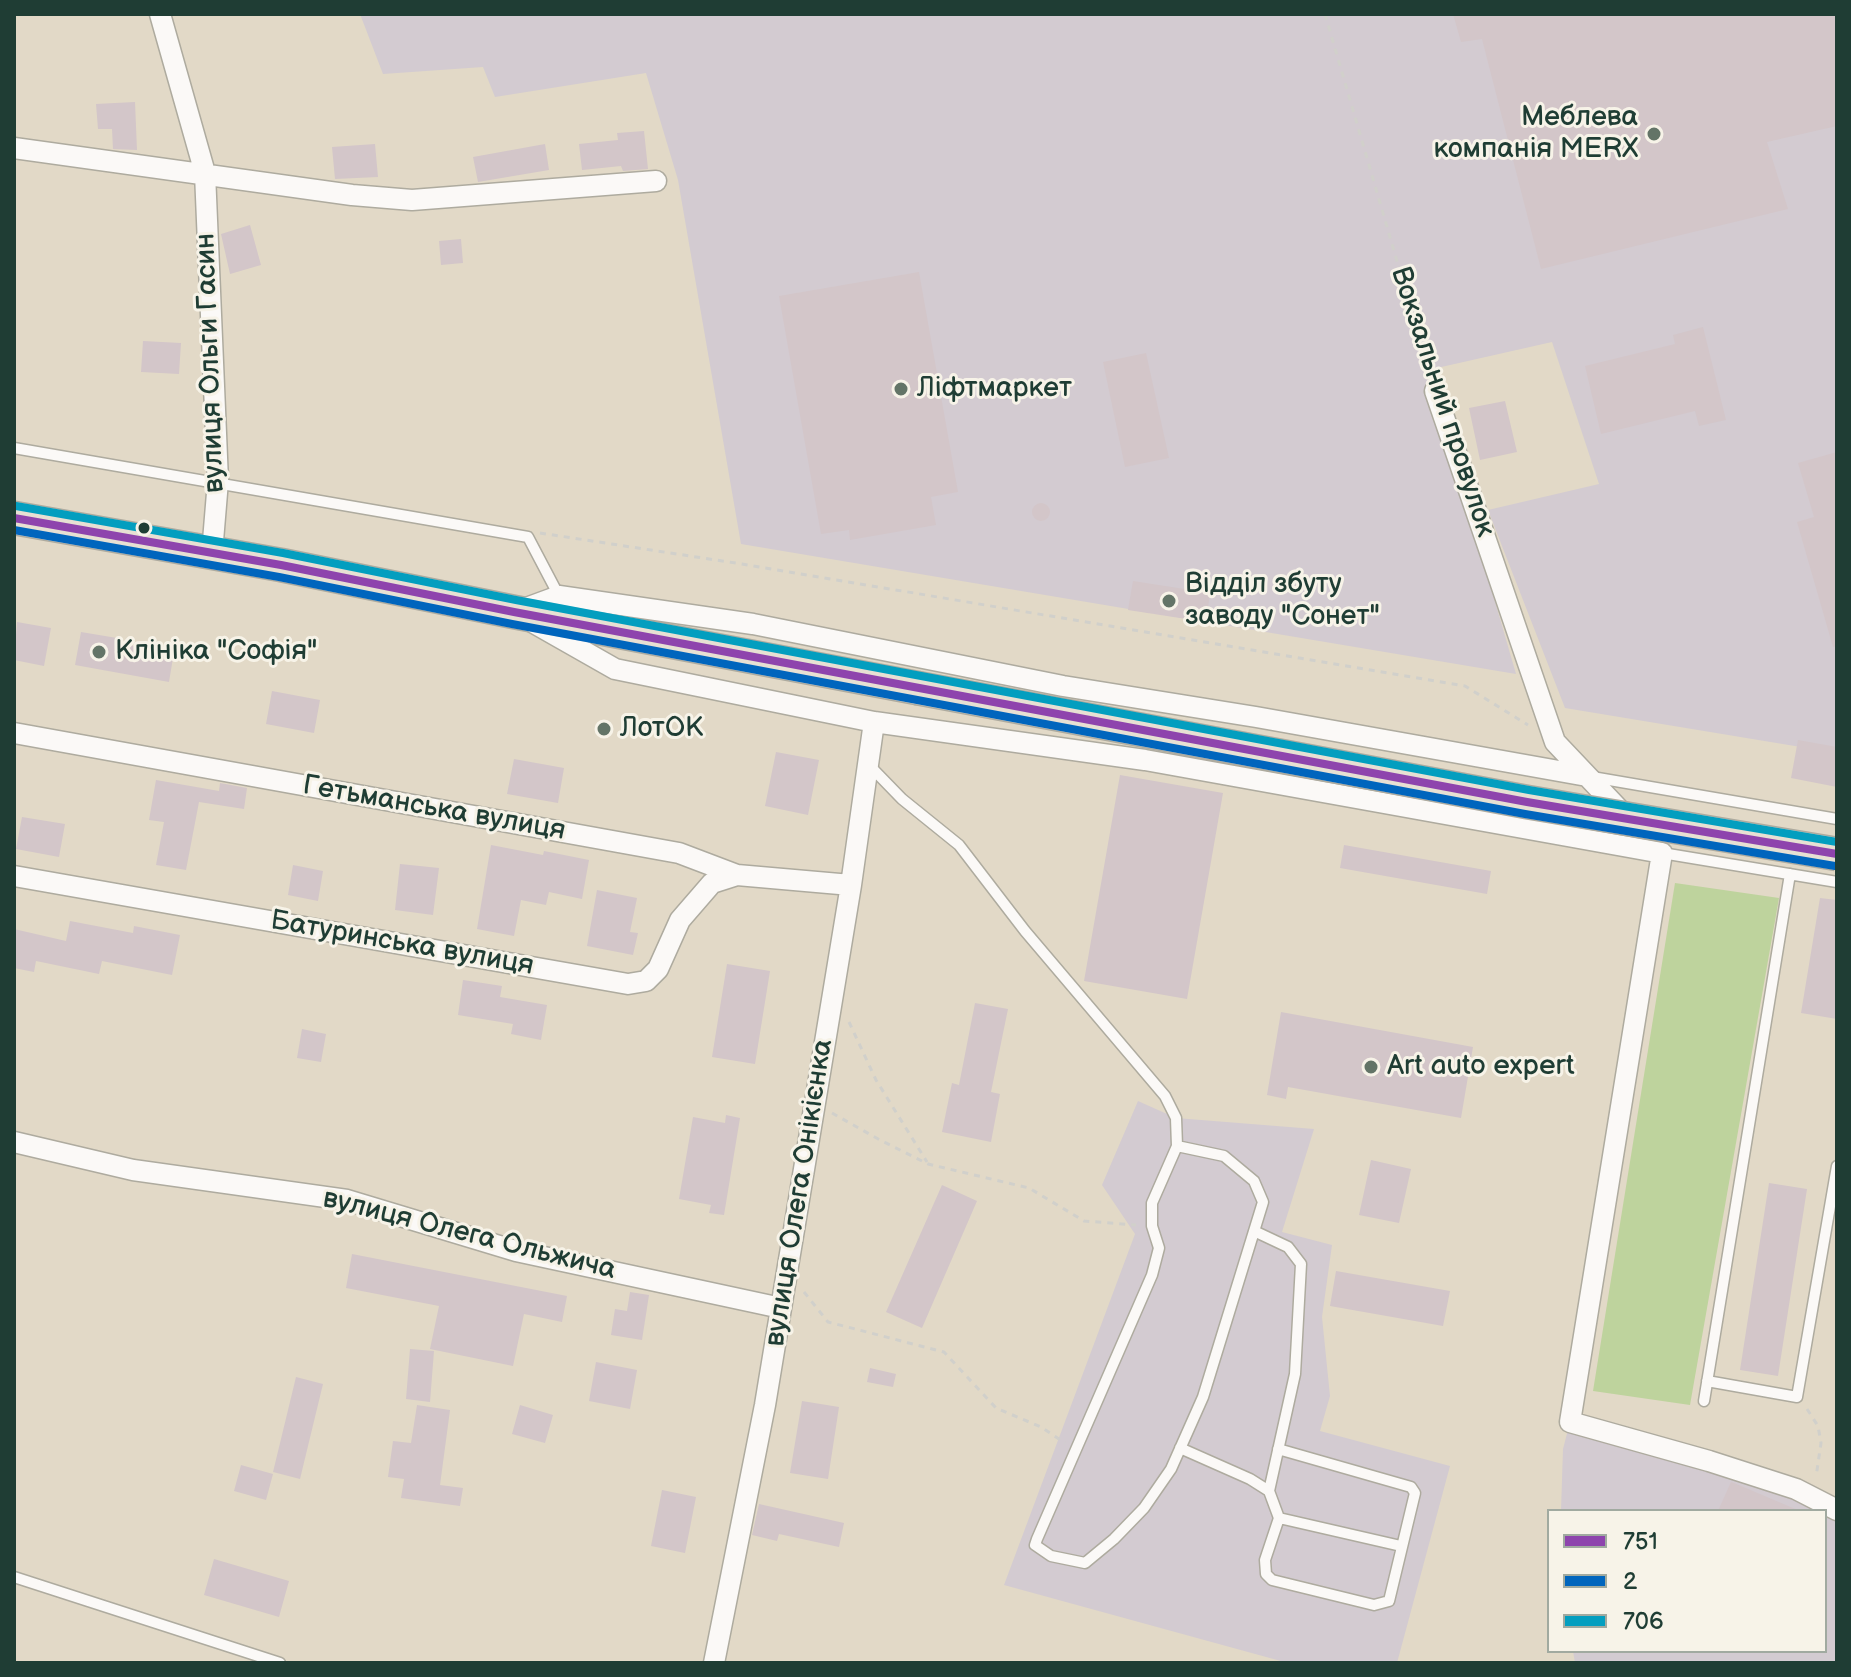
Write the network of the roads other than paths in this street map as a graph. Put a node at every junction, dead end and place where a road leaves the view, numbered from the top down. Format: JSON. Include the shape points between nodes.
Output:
{"nodes":[{"id":1,"x":160,"y":14,"type":"edge"},
{"id":2,"x":14,"y":148,"type":"edge"},
{"id":3,"x":205,"y":173,"type":"junction"},
{"id":4,"x":656,"y":181,"type":"dead end"},
{"id":5,"x":1435,"y":391,"type":"road end"},
{"id":6,"x":14,"y":448,"type":"edge"},
{"id":7,"x":218,"y":481,"type":"junction"},
{"id":8,"x":14,"y":518,"type":"edge"},
{"id":9,"x":212,"y":553,"type":"junction"},
{"id":10,"x":559,"y":596,"type":"junction"},
{"id":11,"x":514,"y":612,"type":"junction"},
{"id":12,"x":1155,"y":701,"type":"junction"},
{"id":13,"x":874,"y":722,"type":"junction"},
{"id":14,"x":14,"y":733,"type":"edge"},
{"id":15,"x":1145,"y":760,"type":"junction"},
{"id":16,"x":867,"y":762,"type":"junction"},
{"id":17,"x":1587,"y":776,"type":"junction"},
{"id":18,"x":1837,"y":819,"type":"edge"},
{"id":19,"x":1662,"y":853,"type":"junction"},
{"id":20,"x":1837,"y":854,"type":"edge"},
{"id":21,"x":1790,"y":874,"type":"junction"},
{"id":22,"x":737,"y":875,"type":"junction"},
{"id":23,"x":14,"y":876,"type":"edge"},
{"id":24,"x":1837,"y":882,"type":"edge"},
{"id":25,"x":851,"y":885,"type":"junction"},
{"id":26,"x":14,"y":1142,"type":"edge"},
{"id":27,"x":1177,"y":1146,"type":"junction"},
{"id":28,"x":1837,"y":1166,"type":"edge"},
{"id":29,"x":1254,"y":1231,"type":"junction"},
{"id":30,"x":781,"y":1308,"type":"junction"},
{"id":31,"x":1707,"y":1381,"type":"junction"},
{"id":32,"x":1704,"y":1401,"type":"dead end"},
{"id":33,"x":1180,"y":1448,"type":"junction"},
{"id":34,"x":1278,"y":1449,"type":"junction"},
{"id":35,"x":1269,"y":1491,"type":"junction"},
{"id":36,"x":1837,"y":1510,"type":"edge"},
{"id":37,"x":1279,"y":1518,"type":"junction"},
{"id":38,"x":1401,"y":1546,"type":"junction"},
{"id":39,"x":14,"y":1577,"type":"edge"},
{"id":40,"x":280,"y":1663,"type":"edge"},
{"id":41,"x":714,"y":1663,"type":"edge"}],
"edges":[{"from":1,"to":3,"type":"street","name":"вулиця Ольги Гасин"},
{"from":2,"to":3,"type":"street"},
{"from":3,"to":4,"type":"street","via":[[412,200]]},
{"from":3,"to":7,"type":"street","name":"вулиця Ольги Гасин"},
{"from":5,"to":17,"type":"street","name":"Вокзальний провулок","via":[[1555,742]]},
{"from":6,"to":7,"type":"lane"},
{"from":7,"to":9,"type":"street","name":"вулиця Ольги Гасин"},
{"from":7,"to":10,"type":"lane","via":[[528,537]]},
{"from":8,"to":9,"type":"main road"},
{"from":9,"to":11,"type":"main road"},
{"from":10,"to":11,"type":"street"},
{"from":10,"to":12,"type":"street","via":[[753,624]]},
{"from":11,"to":13,"type":"street","via":[[615,669]]},
{"from":11,"to":20,"type":"main road","bridge":true,"via":[[1527,802]]},
{"from":12,"to":15,"type":"street"},
{"from":12,"to":17,"type":"street"},
{"from":13,"to":15,"type":"street"},
{"from":13,"to":16,"type":"street","name":"вулиця Олега Онікієнка"},
{"from":14,"to":22,"type":"street","name":"Гетьманська вулиця","via":[[679,853]]},
{"from":15,"to":19,"type":"street"},
{"from":16,"to":25,"type":"street","name":"вулиця Олега Онікієнка"},
{"from":16,"to":27,"type":"lane","via":[[902,799],[959,845],[1165,1096],[1176,1118]]},
{"from":17,"to":18,"type":"lane"},
{"from":17,"to":19,"type":"street","name":"Вокзальний провулок"},
{"from":19,"to":21,"type":"lane"},
{"from":19,"to":36,"type":"street","via":[[1570,1422],[1796,1489]]},
{"from":21,"to":24,"type":"lane"},
{"from":21,"to":31,"type":"lane"},
{"from":22,"to":23,"type":"street","name":"Батуринська вулиця","via":[[712,883],[680,920],[658,969],[646,981],[628,984]]},
{"from":22,"to":25,"type":"street","name":"Гетьманська вулиця"},
{"from":25,"to":30,"type":"street","name":"вулиця Олега Онікієнка"},
{"from":26,"to":30,"type":"street","name":"вулиця Олега Ольжича","via":[[133,1170],[347,1200],[516,1251]]},
{"from":27,"to":29,"type":"lane","via":[[1224,1156],[1254,1181],[1263,1202]]},
{"from":27,"to":33,"type":"lane","via":[[1152,1203],[1159,1248],[1152,1275],[1035,1545],[1051,1556],[1085,1563],[1144,1508]]},
{"from":28,"to":31,"type":"lane","via":[[1797,1397]]},
{"from":29,"to":33,"type":"lane","via":[[1203,1397]]},
{"from":29,"to":34,"type":"lane","via":[[1288,1247],[1301,1264],[1295,1374]]},
{"from":30,"to":41,"type":"street","name":"вулиця Олега Онікієнка"},
{"from":31,"to":32,"type":"lane"},
{"from":33,"to":35,"type":"lane"},
{"from":34,"to":35,"type":"lane"},
{"from":34,"to":38,"type":"lane","via":[[1411,1487],[1415,1493]]},
{"from":35,"to":37,"type":"lane"},
{"from":37,"to":38,"type":"lane"},
{"from":37,"to":38,"type":"lane","via":[[1265,1560],[1272,1580],[1374,1605],[1389,1601]]},
{"from":39,"to":40,"type":"lane"}]}
